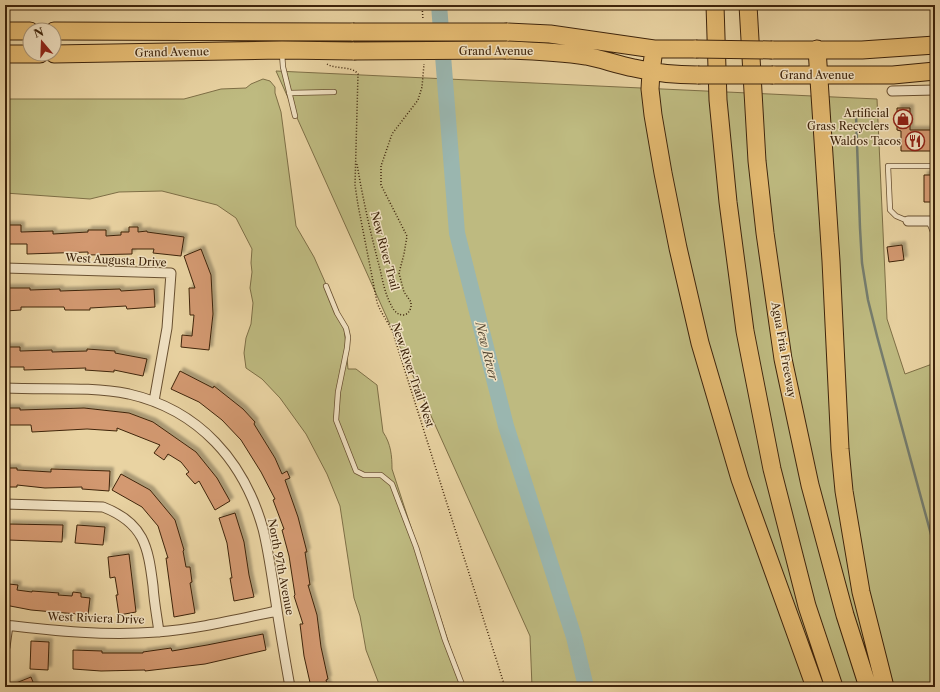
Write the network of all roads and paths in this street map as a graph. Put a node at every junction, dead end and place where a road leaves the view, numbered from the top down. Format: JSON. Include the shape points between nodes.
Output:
{"nodes":[{"id":1,"x":715,"y":5,"type":"edge"},
{"id":2,"x":748,"y":5,"type":"edge"},
{"id":3,"x":5,"y":31,"type":"edge"},
{"id":4,"x":22,"y":31,"type":"edge"},
{"id":5,"x":62,"y":31,"type":"edge"},
{"id":6,"x":935,"y":45,"type":"edge"},
{"id":7,"x":654,"y":49,"type":"junction"},
{"id":8,"x":818,"y":49,"type":"junction"},
{"id":9,"x":282,"y":50,"type":"junction"},
{"id":10,"x":5,"y":54,"type":"edge"},
{"id":11,"x":22,"y":54,"type":"edge"},
{"id":12,"x":62,"y":54,"type":"edge"},
{"id":13,"x":326,"y":62,"type":"dead end"},
{"id":14,"x":935,"y":71,"type":"edge"},
{"id":15,"x":651,"y":72,"type":"junction"},
{"id":16,"x":819,"y":75,"type":"junction"},
{"id":17,"x":935,"y":90,"type":"edge"},
{"id":18,"x":892,"y":91,"type":"dead end"},
{"id":19,"x":334,"y":92,"type":"dead end"},
{"id":20,"x":289,"y":93,"type":"junction"},
{"id":21,"x":418,"y":100,"type":"dead end"},
{"id":22,"x":295,"y":116,"type":"dead end"},
{"id":23,"x":356,"y":161,"type":"junction"},
{"id":24,"x":935,"y":166,"type":"edge"},
{"id":25,"x":908,"y":221,"type":"joint"},
{"id":26,"x":932,"y":222,"type":"edge"},
{"id":27,"x":935,"y":237,"type":"edge"},
{"id":28,"x":5,"y":268,"type":"edge"},
{"id":29,"x":326,"y":286,"type":"dead end"},
{"id":30,"x":5,"y":388,"type":"edge"},
{"id":31,"x":154,"y":401,"type":"junction"},
{"id":32,"x":5,"y":504,"type":"edge"},
{"id":33,"x":277,"y":611,"type":"junction"},
{"id":34,"x":6,"y":625,"type":"edge"},
{"id":35,"x":159,"y":632,"type":"junction"},
{"id":36,"x":5,"y":647,"type":"edge"},
{"id":37,"x":290,"y":687,"type":"edge"},
{"id":38,"x":463,"y":687,"type":"edge"},
{"id":39,"x":505,"y":687,"type":"edge"},
{"id":40,"x":815,"y":687,"type":"edge"},
{"id":41,"x":834,"y":687,"type":"edge"},
{"id":42,"x":868,"y":687,"type":"edge"},
{"id":43,"x":884,"y":687,"type":"edge"}],
"edges":[{"from":1,"to":41,"type":"highway","via":[[718,100],[745,331],[774,476],[807,606]]},
{"from":2,"to":42,"type":"highway","name":"Agua Fria Freeway","via":[[757,161],[783,359],[810,485],[845,615]]},
{"from":3,"to":4,"type":"highway"},
{"from":5,"to":7,"type":"highway","name":"Grand Avenue","bridge":true,"via":[[506,32],[558,34]]},
{"from":6,"to":8,"type":"highway","name":"Grand Avenue"},
{"from":7,"to":8,"type":"highway","name":"Grand Avenue","bridge":true},
{"from":7,"to":15,"type":"highway"},
{"from":8,"to":16,"type":"highway"},
{"from":9,"to":12,"type":"highway","name":"Grand Avenue"},
{"from":9,"to":15,"type":"highway","name":"Grand Avenue","bridge":true,"via":[[535,51],[577,55]]},
{"from":9,"to":20,"type":"lane"},
{"from":10,"to":11,"type":"highway"},
{"from":13,"to":23,"type":"path","name":"New River Trail West","via":[[331,66],[351,69],[358,74]]},
{"from":14,"to":16,"type":"highway","name":"Grand Avenue","via":[[893,75]]},
{"from":15,"to":16,"type":"highway","name":"Grand Avenue","bridge":true,"via":[[673,75]]},
{"from":15,"to":40,"type":"highway","via":[[651,95],[663,173],[700,343],[740,479]]},
{"from":16,"to":43,"type":"highway","via":[[844,491],[861,592]]},
{"from":17,"to":18,"type":"street"},
{"from":19,"to":20,"type":"lane"},
{"from":20,"to":22,"type":"lane"},
{"from":21,"to":23,"type":"path","name":"New River Trail","via":[[392,134],[381,166],[381,185],[407,236],[399,273],[404,292],[411,302],[411,308],[405,315],[394,311],[386,291]]},
{"from":23,"to":39,"type":"path","name":"New River Trail West","via":[[355,185],[377,302],[393,333]]},
{"from":24,"to":25,"type":"lane","via":[[888,166],[890,210]]},
{"from":25,"to":26,"type":"street"},
{"from":26,"to":27,"type":"lane"},
{"from":28,"to":31,"type":"street","name":"West Augusta Drive","via":[[171,273],[167,328]]},
{"from":29,"to":38,"type":"lane","via":[[346,328],[348,338],[336,410],[339,430],[356,471],[364,475],[381,475],[392,484]]},
{"from":30,"to":31,"type":"street","name":"North 97th Avenue","via":[[100,390]]},
{"from":31,"to":33,"type":"street","name":"North 97th Avenue","via":[[191,420],[220,446],[235,466],[250,492],[263,529]]},
{"from":32,"to":35,"type":"street","via":[[103,507],[118,512],[132,524],[144,541],[149,557]]},
{"from":33,"to":35,"type":"street","name":"West Riviera Drive","via":[[202,627]]},
{"from":33,"to":37,"type":"street","name":"North 97th Avenue"},
{"from":34,"to":35,"type":"street","name":"West Riviera Drive","via":[[124,634]]},
{"from":34,"to":36,"type":"street","name":"West Riviera Drive"}]}
